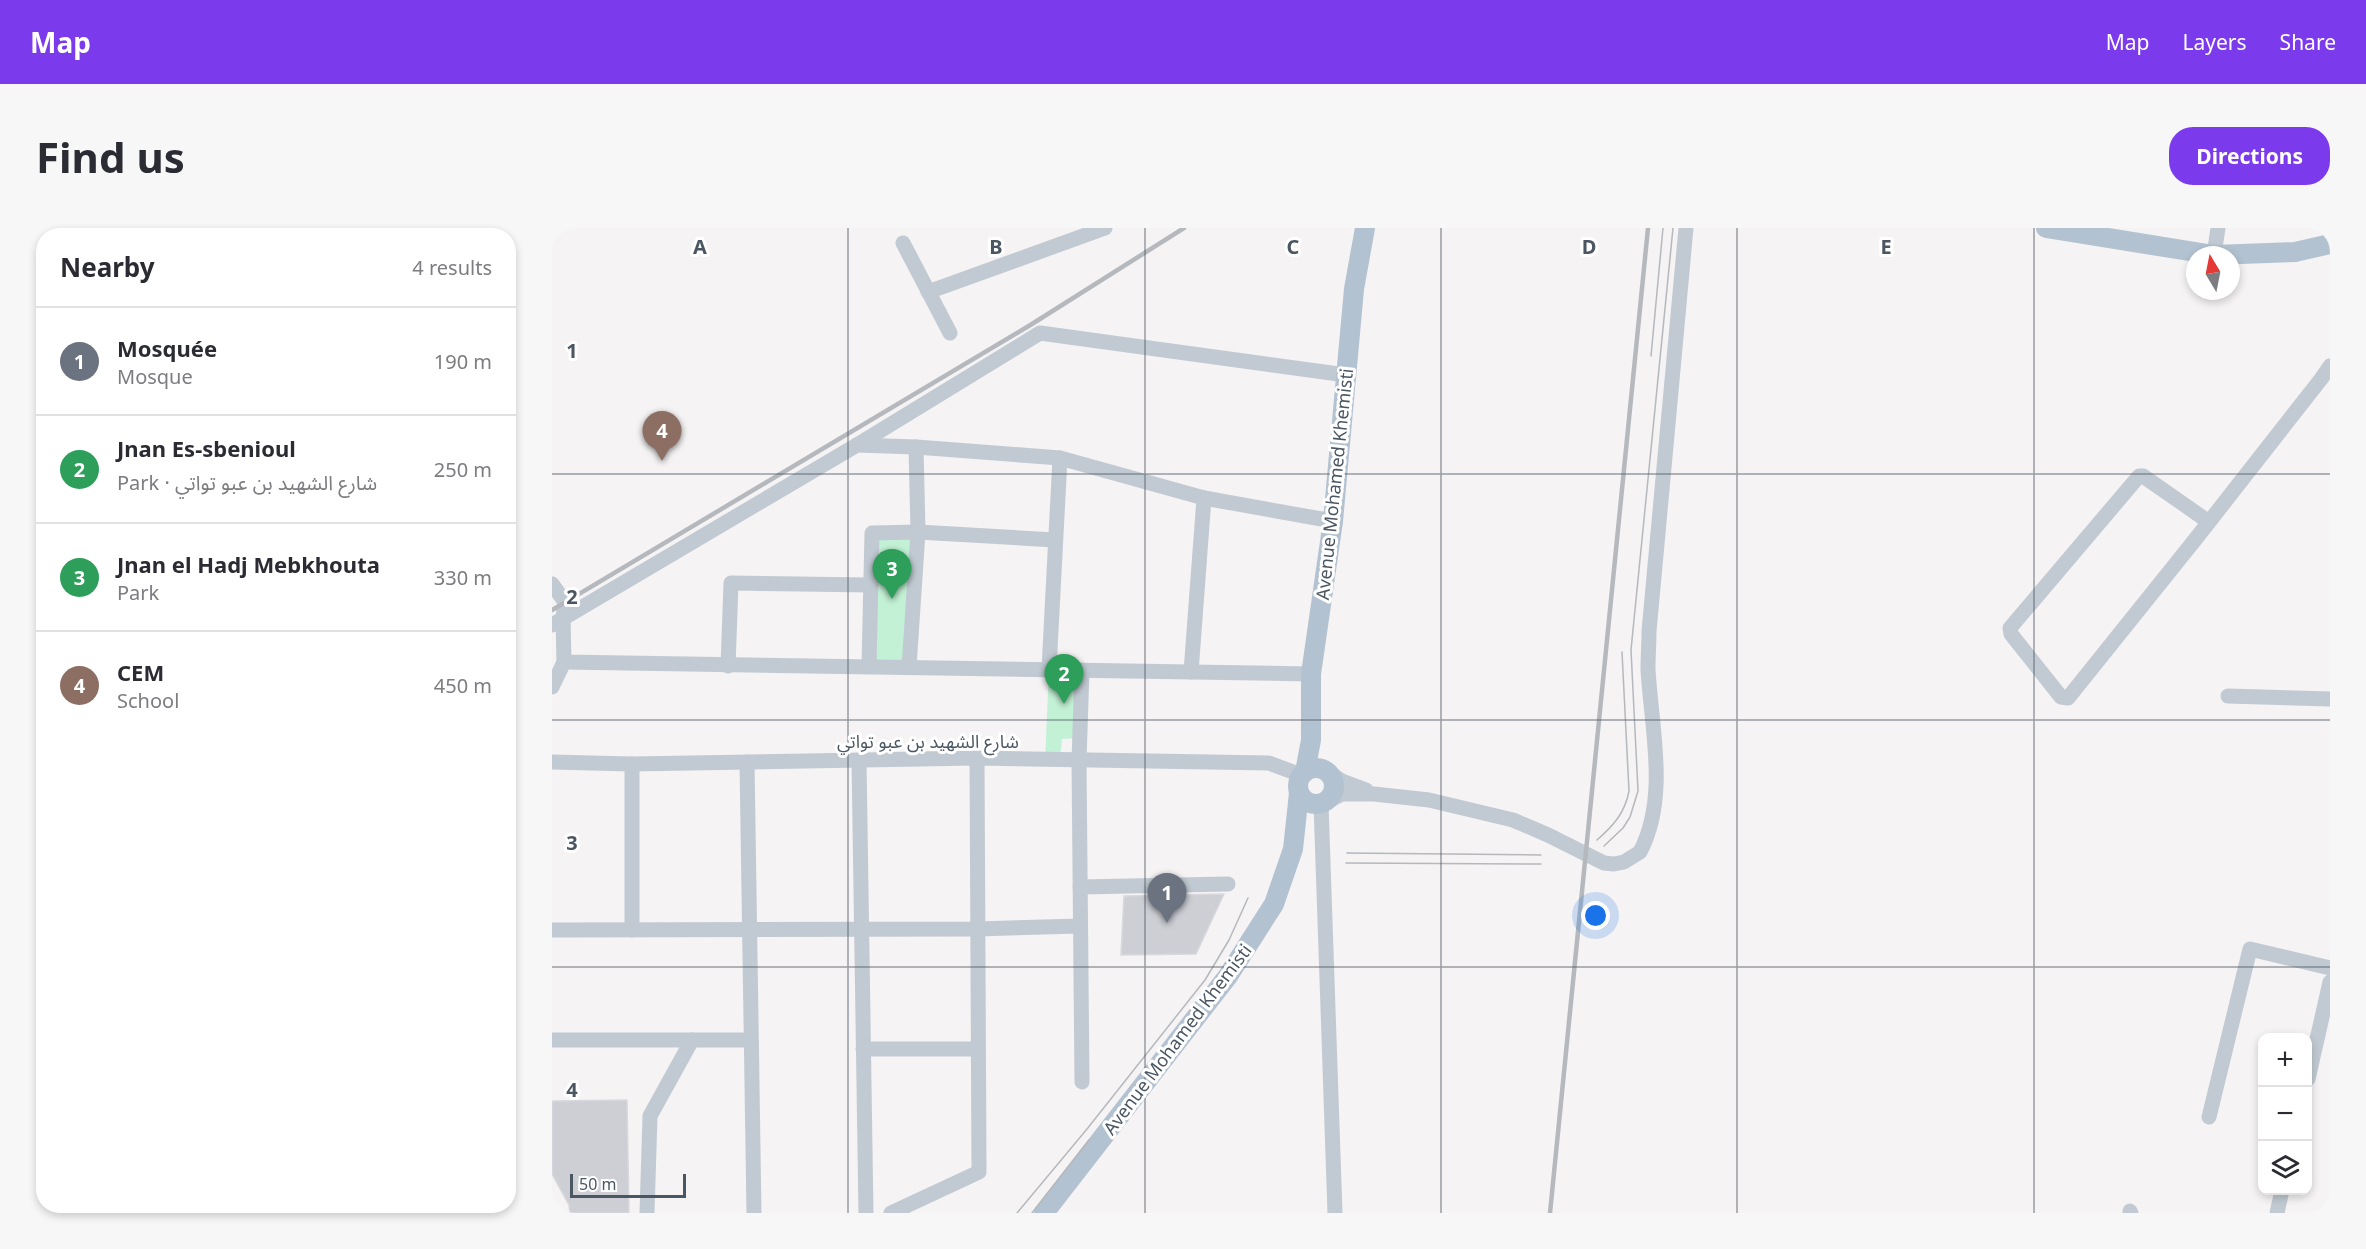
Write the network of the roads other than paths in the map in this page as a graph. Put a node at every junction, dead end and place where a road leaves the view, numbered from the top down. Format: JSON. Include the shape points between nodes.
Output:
{"nodes":[{"id":1,"x":1105,"y":228,"type":"edge"},
{"id":2,"x":1365,"y":228,"type":"edge"},
{"id":3,"x":1686,"y":228,"type":"edge"},
{"id":4,"x":2046,"y":228,"type":"edge"},
{"id":5,"x":2218,"y":228,"type":"edge"},
{"id":6,"x":2070,"y":230,"type":"edge"},
{"id":7,"x":903,"y":243,"type":"dead end"},
{"id":8,"x":2330,"y":244,"type":"edge"},
{"id":9,"x":2215,"y":246,"type":"edge"},
{"id":10,"x":2186,"y":250,"type":"edge"},
{"id":11,"x":2240,"y":254,"type":"edge"},
{"id":12,"x":928,"y":292,"type":"junction"},
{"id":13,"x":950,"y":333,"type":"dead end"},
{"id":14,"x":2330,"y":366,"type":"edge"},
{"id":15,"x":1346,"y":375,"type":"junction"},
{"id":16,"x":857,"y":445,"type":"junction"},
{"id":17,"x":916,"y":447,"type":"junction"},
{"id":18,"x":1060,"y":459,"type":"junction"},
{"id":19,"x":1204,"y":498,"type":"junction"},
{"id":20,"x":1333,"y":521,"type":"junction"},
{"id":21,"x":2209,"y":522,"type":"junction"},
{"id":22,"x":918,"y":532,"type":"junction"},
{"id":23,"x":1055,"y":540,"type":"junction"},
{"id":24,"x":552,"y":584,"type":"edge"},
{"id":25,"x":872,"y":585,"type":"junction"},
{"id":26,"x":557,"y":622,"type":"edge"},
{"id":27,"x":564,"y":662,"type":"junction"},
{"id":28,"x":728,"y":666,"type":"junction"},
{"id":29,"x":869,"y":666,"type":"junction"},
{"id":30,"x":909,"y":667,"type":"junction"},
{"id":31,"x":1049,"y":669,"type":"junction"},
{"id":32,"x":1082,"y":670,"type":"junction"},
{"id":33,"x":1191,"y":672,"type":"junction"},
{"id":34,"x":1311,"y":674,"type":"junction"},
{"id":35,"x":552,"y":687,"type":"edge"},
{"id":36,"x":2228,"y":696,"type":"dead end"},
{"id":37,"x":2330,"y":699,"type":"edge"},
{"id":38,"x":977,"y":759,"type":"junction"},
{"id":39,"x":859,"y":760,"type":"junction"},
{"id":40,"x":1079,"y":761,"type":"junction"},
{"id":41,"x":552,"y":762,"type":"edge"},
{"id":42,"x":747,"y":762,"type":"junction"},
{"id":43,"x":632,"y":764,"type":"junction"},
{"id":44,"x":1311,"y":776,"type":"junction"},
{"id":45,"x":1374,"y":794,"type":"junction"},
{"id":46,"x":1321,"y":804,"type":"junction"},
{"id":47,"x":1298,"y":819,"type":"junction"},
{"id":48,"x":1228,"y":884,"type":"dead end"},
{"id":49,"x":1080,"y":887,"type":"junction"},
{"id":50,"x":1080,"y":926,"type":"junction"},
{"id":51,"x":977,"y":929,"type":"junction"},
{"id":52,"x":552,"y":930,"type":"edge"},
{"id":53,"x":632,"y":930,"type":"junction"},
{"id":54,"x":749,"y":930,"type":"junction"},
{"id":55,"x":862,"y":930,"type":"junction"},
{"id":56,"x":2330,"y":968,"type":"edge"},
{"id":57,"x":2330,"y":982,"type":"edge"},
{"id":58,"x":552,"y":1040,"type":"edge"},
{"id":59,"x":692,"y":1040,"type":"junction"},
{"id":60,"x":751,"y":1040,"type":"junction"},
{"id":61,"x":863,"y":1049,"type":"junction"},
{"id":62,"x":978,"y":1049,"type":"junction"},
{"id":63,"x":2312,"y":1058,"type":"edge"},
{"id":64,"x":1082,"y":1082,"type":"dead end"},
{"id":65,"x":2209,"y":1117,"type":"dead end"},
{"id":66,"x":2281,"y":1195,"type":"edge"},
{"id":67,"x":646,"y":1213,"type":"edge"},
{"id":68,"x":754,"y":1213,"type":"edge"},
{"id":69,"x":866,"y":1213,"type":"edge"},
{"id":70,"x":891,"y":1213,"type":"edge"},
{"id":71,"x":1044,"y":1213,"type":"edge"},
{"id":72,"x":1335,"y":1213,"type":"edge"},
{"id":73,"x":2277,"y":1213,"type":"edge"}],
"edges":[{"from":1,"to":12,"type":"street"},
{"from":2,"to":15,"type":"main road","name":"Avenue Mohamed Khemisti","via":[[1354,289]]},
{"from":3,"to":45,"type":"street","via":[[1649,631],[1655,794],[1640,852],[1624,862],[1604,863],[1513,820],[1429,800]]},
{"from":4,"to":6,"type":"main road"},
{"from":5,"to":9,"type":"street"},
{"from":6,"to":10,"type":"main road"},
{"from":7,"to":12,"type":"street"},
{"from":8,"to":11,"type":"main road","via":[[2295,252]]},
{"from":12,"to":13,"type":"street"},
{"from":14,"to":21,"type":"street"},
{"from":15,"to":16,"type":"street","via":[[1040,333]]},
{"from":15,"to":20,"type":"main road","name":"Avenue Mohamed Khemisti"},
{"from":16,"to":17,"type":"street"},
{"from":16,"to":26,"type":"street"},
{"from":17,"to":18,"type":"street"},
{"from":17,"to":22,"type":"street"},
{"from":18,"to":19,"type":"street"},
{"from":18,"to":23,"type":"street"},
{"from":19,"to":20,"type":"street"},
{"from":19,"to":33,"type":"street"},
{"from":20,"to":34,"type":"main road","name":"Avenue Mohamed Khemisti"},
{"from":21,"to":21,"type":"street","via":[[2067,698],[2061,697],[2010,631],[2048,584],[2141,476]]},
{"from":22,"to":23,"type":"street"},
{"from":22,"to":25,"type":"street","via":[[872,533]]},
{"from":22,"to":30,"type":"street"},
{"from":23,"to":31,"type":"street"},
{"from":24,"to":26,"type":"street","via":[[565,602]]},
{"from":25,"to":28,"type":"street","via":[[730,583]]},
{"from":25,"to":29,"type":"street"},
{"from":26,"to":27,"type":"street"},
{"from":27,"to":28,"type":"street"},
{"from":27,"to":35,"type":"street"},
{"from":28,"to":29,"type":"street"},
{"from":29,"to":30,"type":"street"},
{"from":30,"to":31,"type":"street"},
{"from":31,"to":32,"type":"street"},
{"from":32,"to":33,"type":"street"},
{"from":32,"to":40,"type":"street"},
{"from":33,"to":34,"type":"street"},
{"from":34,"to":44,"type":"main road","name":"Avenue Mohamed Khemisti"},
{"from":36,"to":37,"type":"street"},
{"from":38,"to":39,"type":"street","name":"شارع الشهيد بن عبو تواتي"},
{"from":38,"to":40,"type":"street","name":"شارع الشهيد بن عبو تواتي"},
{"from":38,"to":51,"type":"street"},
{"from":39,"to":42,"type":"street","name":"شارع الشهيد بن عبو تواتي"},
{"from":39,"to":55,"type":"street"},
{"from":40,"to":44,"type":"street","name":"شارع الشهيد بن عبو تواتي","via":[[1269,763]]},
{"from":40,"to":49,"type":"street"},
{"from":41,"to":43,"type":"street","name":"شارع الشهيد بن عبو تواتي"},
{"from":42,"to":43,"type":"street","name":"شارع الشهيد بن عبو تواتي"},
{"from":42,"to":54,"type":"street"},
{"from":43,"to":53,"type":"street"},
{"from":44,"to":45,"type":"street","name":"شارع الشهيد بن عبو تواتي","via":[[1342,780]]},
{"from":44,"to":46,"type":"main road","via":[[1304,800]]},
{"from":44,"to":46,"type":"main road","via":[[1332,776],[1335,787],[1331,798]]},
{"from":44,"to":47,"type":"main road","name":"Avenue Mohamed Khemisti"},
{"from":45,"to":46,"type":"street","via":[[1342,794]]},
{"from":46,"to":47,"type":"main road"},
{"from":46,"to":72,"type":"street"},
{"from":47,"to":71,"type":"main road","name":"Avenue Mohamed Khemisti","via":[[1293,849],[1274,904],[1248,945]]},
{"from":48,"to":49,"type":"street"},
{"from":49,"to":50,"type":"street"},
{"from":50,"to":51,"type":"street"},
{"from":50,"to":64,"type":"street"},
{"from":51,"to":55,"type":"street"},
{"from":51,"to":62,"type":"street"},
{"from":52,"to":53,"type":"street"},
{"from":53,"to":54,"type":"street"},
{"from":54,"to":55,"type":"street"},
{"from":54,"to":60,"type":"street"},
{"from":55,"to":61,"type":"street"},
{"from":56,"to":65,"type":"street","via":[[2250,949]]},
{"from":57,"to":63,"type":"street"},
{"from":58,"to":59,"type":"street"},
{"from":59,"to":60,"type":"street"},
{"from":59,"to":67,"type":"street","via":[[650,1116]]},
{"from":60,"to":68,"type":"street"},
{"from":61,"to":62,"type":"street"},
{"from":61,"to":69,"type":"street"},
{"from":62,"to":70,"type":"street","via":[[979,1172]]},
{"from":66,"to":73,"type":"street"}]}
